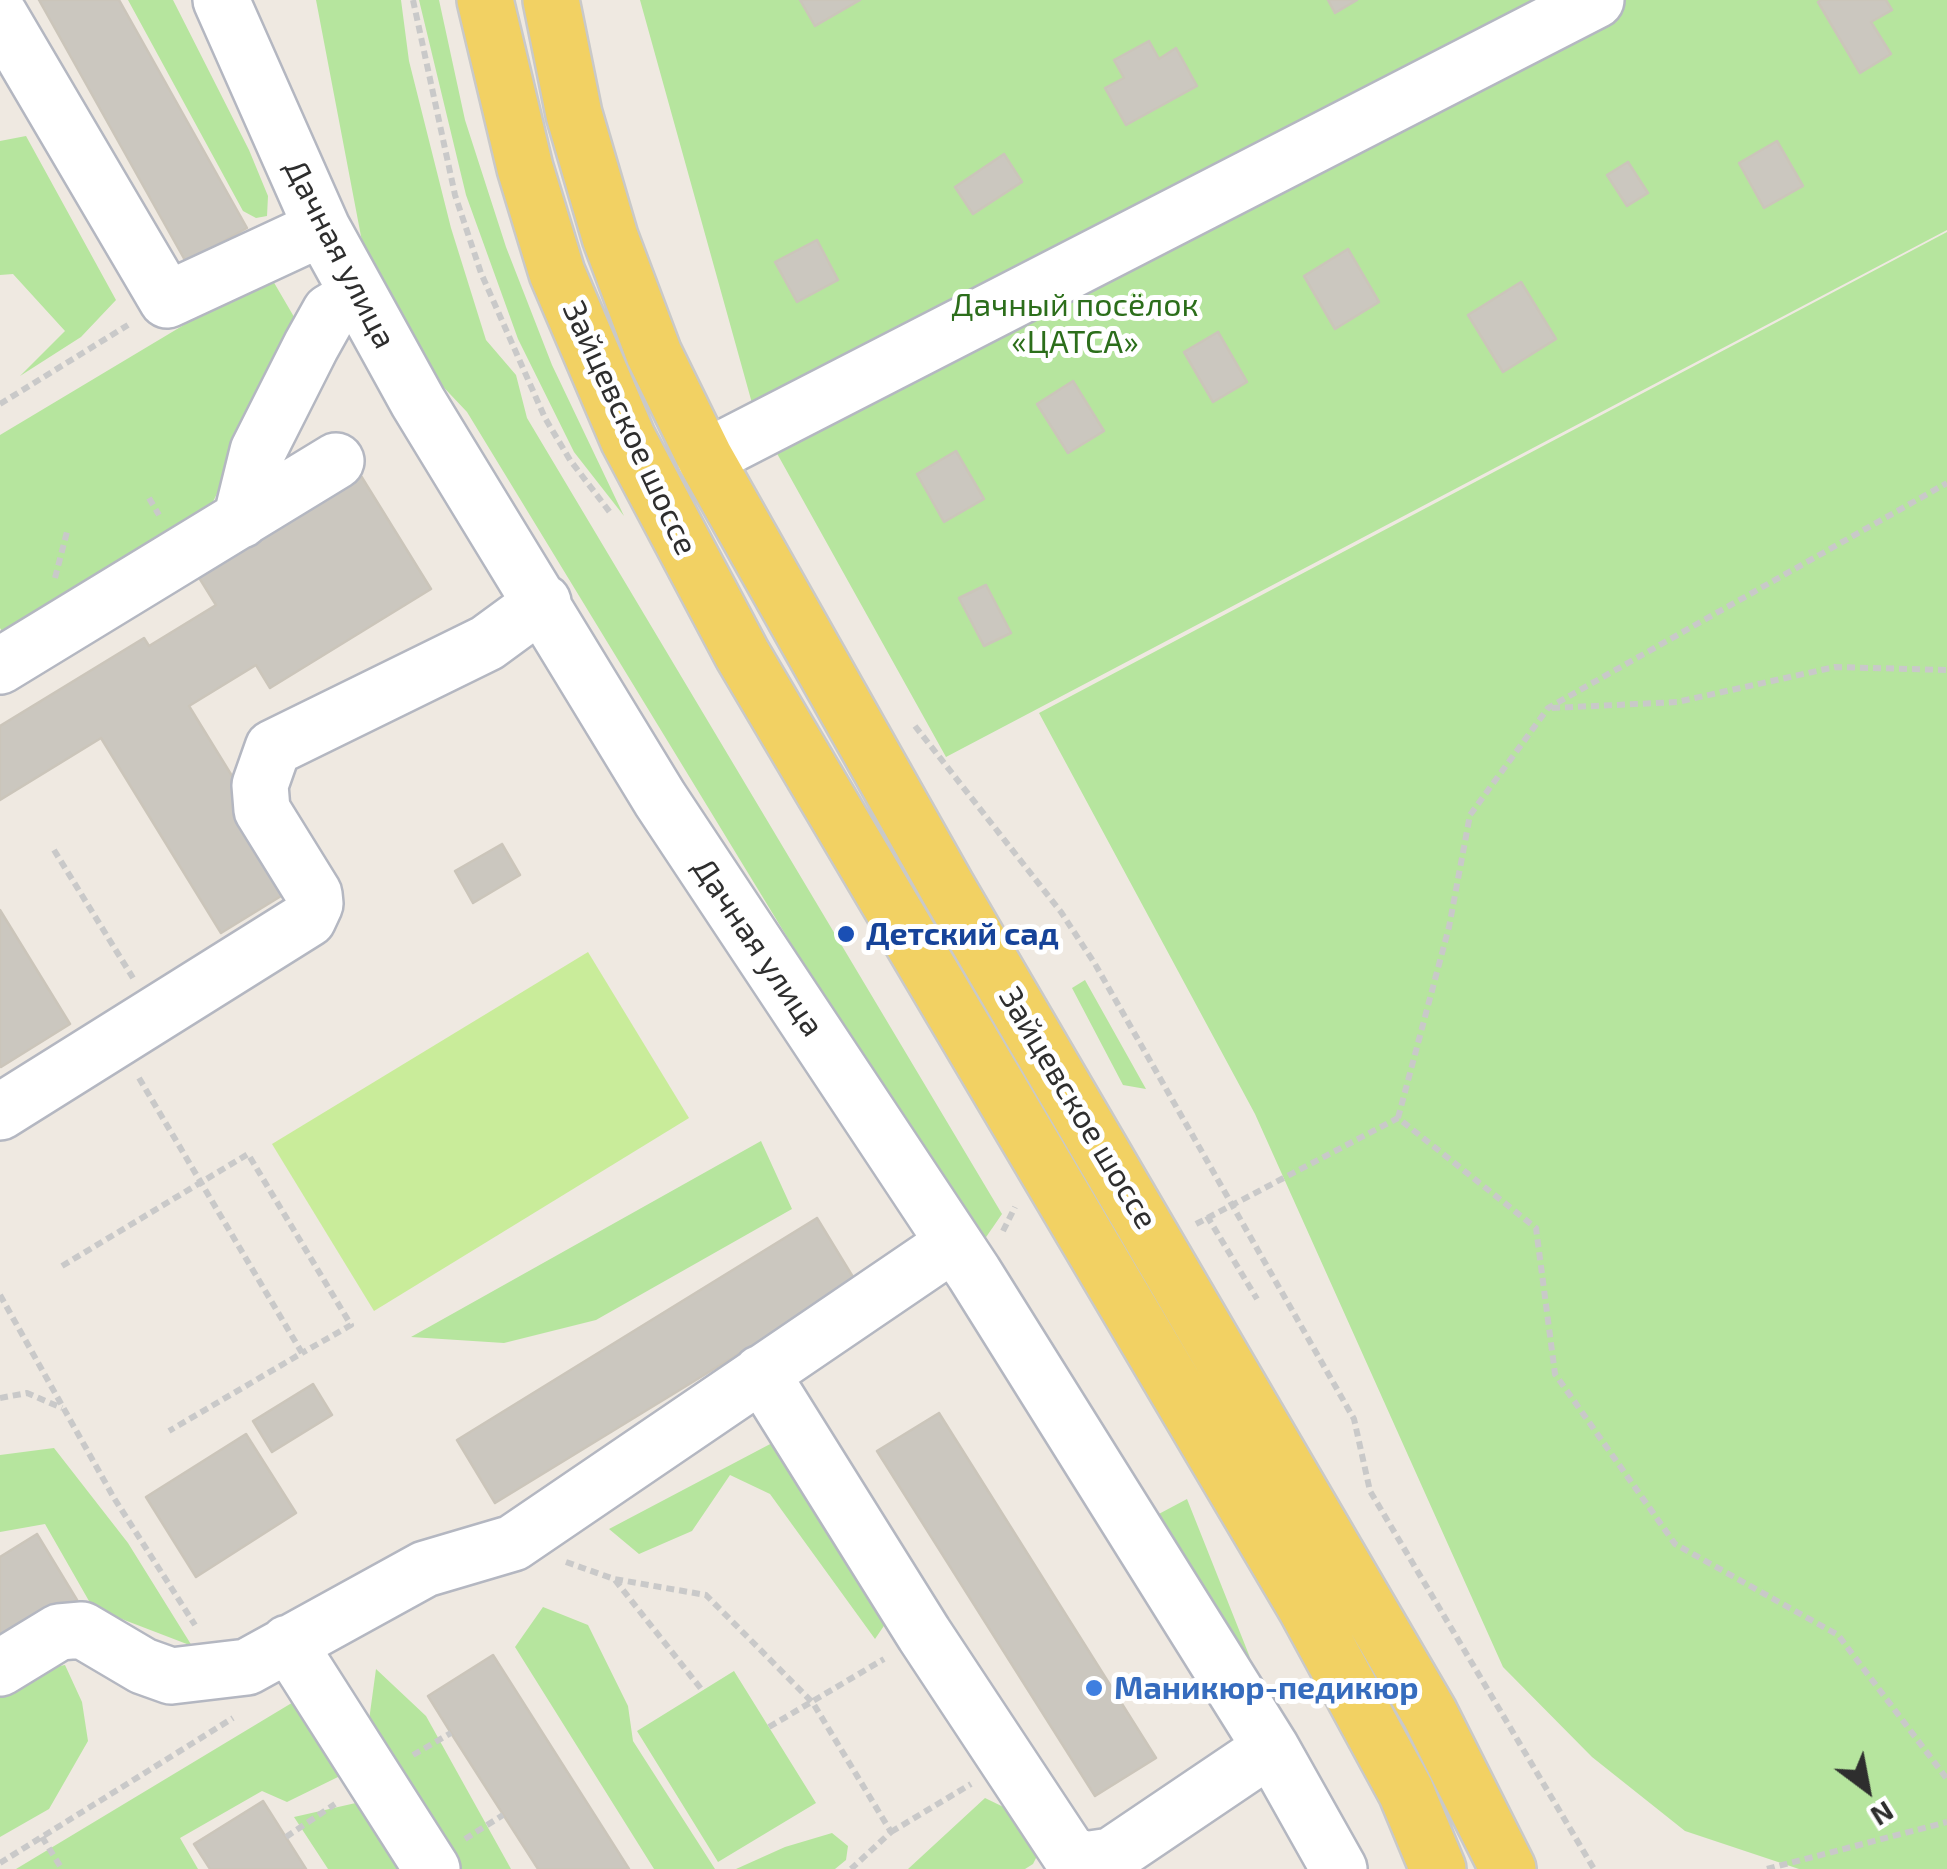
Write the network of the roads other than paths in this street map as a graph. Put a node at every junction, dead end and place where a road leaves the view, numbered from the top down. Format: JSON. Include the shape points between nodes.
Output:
{"nodes":[{"id":1,"x":220,"y":0,"type":"edge"},
{"id":2,"x":485,"y":0,"type":"edge"},
{"id":3,"x":550,"y":0,"type":"edge"},
{"id":4,"x":1596,"y":0,"type":"edge"},
{"id":5,"x":0,"y":16,"type":"edge"},
{"id":6,"x":322,"y":228,"type":"junction"},
{"id":7,"x":358,"y":296,"type":"junction"},
{"id":8,"x":705,"y":458,"type":"junction"},
{"id":9,"x":336,"y":460,"type":"dead end"},
{"id":10,"x":240,"y":520,"type":"junction"},
{"id":11,"x":543,"y":602,"type":"junction"},
{"id":12,"x":0,"y":666,"type":"edge"},
{"id":13,"x":0,"y":1112,"type":"edge"},
{"id":14,"x":954,"y":1242,"type":"junction"},
{"id":15,"x":761,"y":1373,"type":"junction"},
{"id":16,"x":288,"y":1643,"type":"junction"},
{"id":17,"x":0,"y":1668,"type":"edge"},
{"id":18,"x":1271,"y":1748,"type":"junction"},
{"id":19,"x":1406,"y":1792,"type":"junction"},
{"id":20,"x":432,"y":1869,"type":"edge"},
{"id":21,"x":1339,"y":1869,"type":"edge"},
{"id":22,"x":1438,"y":1869,"type":"edge"},
{"id":23,"x":1450,"y":1869,"type":"edge"},
{"id":24,"x":1508,"y":1869,"type":"edge"}],
"edges":[{"from":1,"to":6,"type":"street","name":"Дачная улица"},
{"from":2,"to":19,"type":"main road","name":"Зайцевское шоссе","via":[[557,273],[628,439],[742,654],[1296,1590]]},
{"from":3,"to":8,"type":"main road","name":"Зайцевское шоссе","via":[[610,237],[654,354]]},
{"from":4,"to":8,"type":"street"},
{"from":5,"to":6,"type":"street","via":[[167,300]]},
{"from":6,"to":7,"type":"street","name":"Дачная улица"},
{"from":7,"to":10,"type":"street","via":[[330,312],[312,346],[258,451]]},
{"from":7,"to":11,"type":"street","name":"Дачная улица"},
{"from":8,"to":24,"type":"main road","name":"Зайцевское шоссе","via":[[1420,1698]]},
{"from":9,"to":10,"type":"street"},
{"from":10,"to":12,"type":"street"},
{"from":11,"to":13,"type":"street","via":[[486,643],[273,748],[260,785],[262,810],[314,894],[308,919]]},
{"from":11,"to":14,"type":"street","name":"Дачная улица","via":[[660,799]]},
{"from":14,"to":15,"type":"street"},
{"from":14,"to":18,"type":"street","name":"Дачная улица"},
{"from":15,"to":16,"type":"street","via":[[513,1544],[425,1570]]},
{"from":15,"to":18,"type":"street","via":[[1068,1852],[1096,1861]]},
{"from":16,"to":17,"type":"street","via":[[247,1667],[232,1692],[143,1666],[82,1630],[59,1632]]},
{"from":16,"to":20,"type":"street"},
{"from":18,"to":21,"type":"street","name":"Дачная улица"},
{"from":19,"to":22,"type":"main road","name":"Зайцевское шоссе"},
{"from":19,"to":23,"type":"street"}]}
